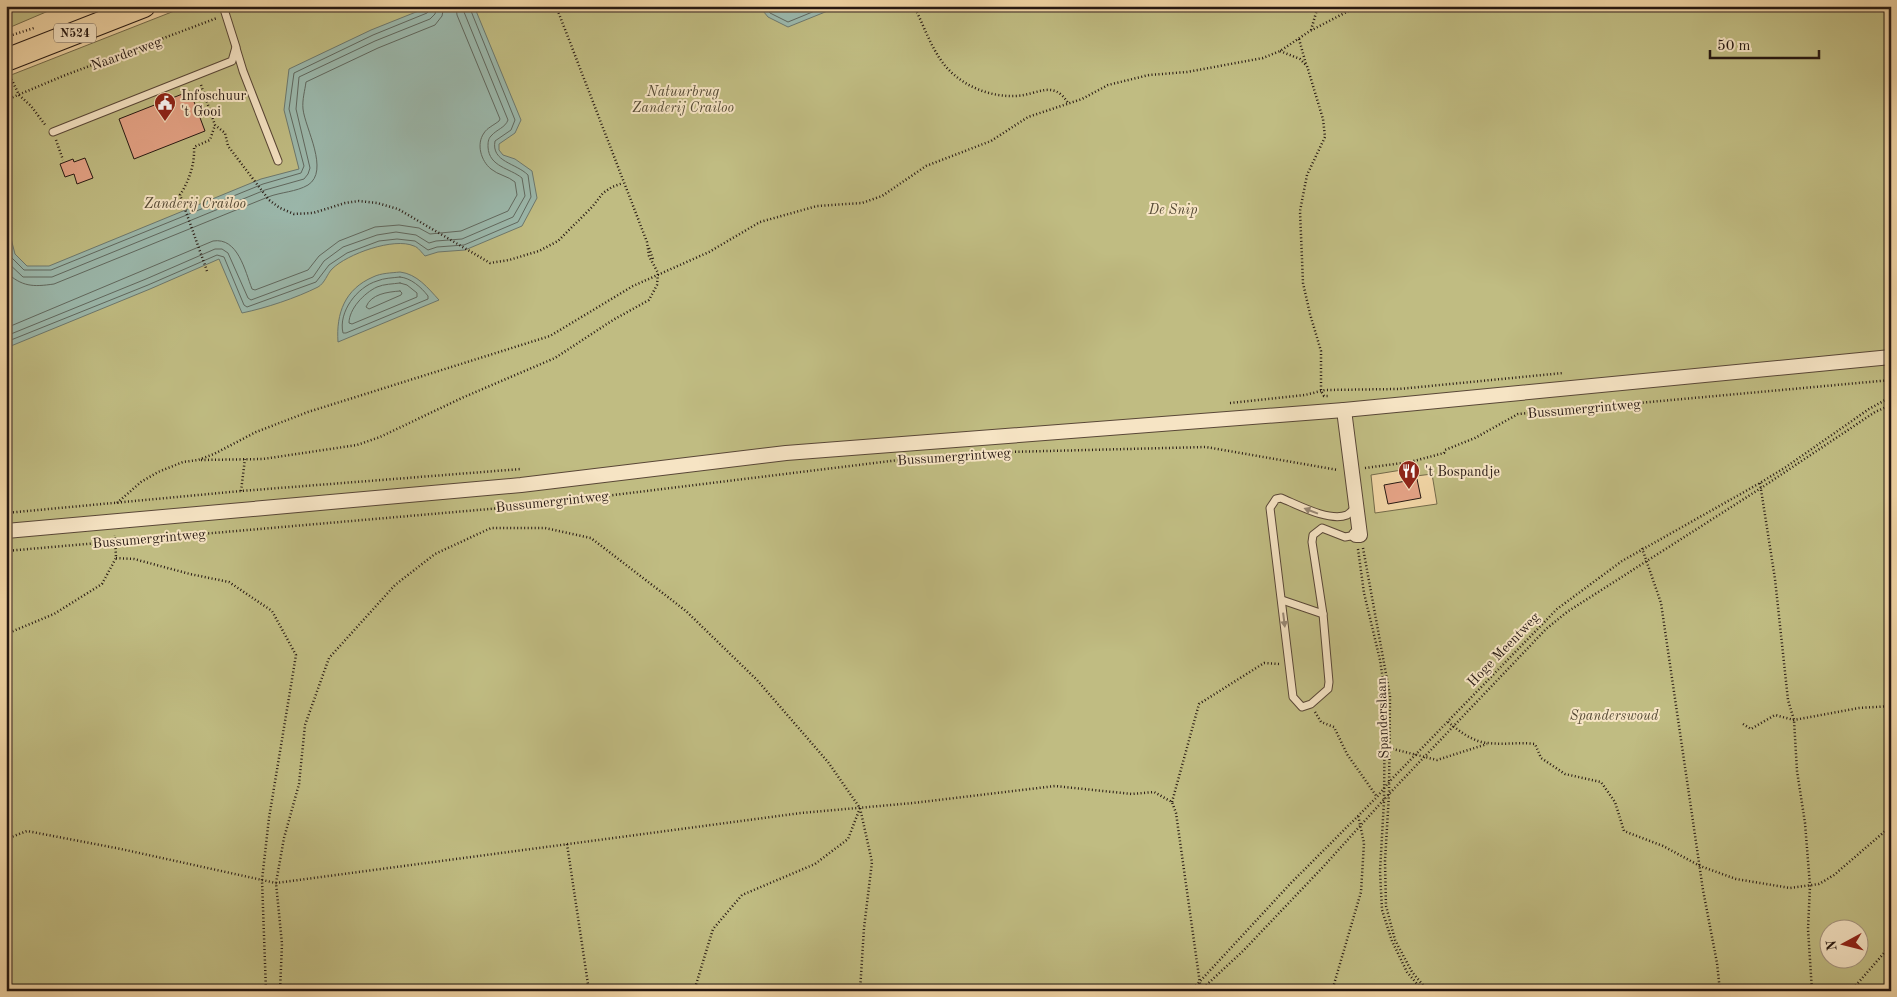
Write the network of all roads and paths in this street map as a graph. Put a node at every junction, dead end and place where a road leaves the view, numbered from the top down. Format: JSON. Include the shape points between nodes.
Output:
{"nodes":[{"id":1,"x":144,"y":6,"type":"edge"},
{"id":2,"x":223,"y":6,"type":"edge"},
{"id":3,"x":246,"y":6,"type":"edge"},
{"id":4,"x":556,"y":6,"type":"edge"},
{"id":5,"x":914,"y":6,"type":"edge"},
{"id":6,"x":1318,"y":6,"type":"edge"},
{"id":7,"x":1358,"y":6,"type":"edge"},
{"id":8,"x":226,"y":14,"type":"junction"},
{"id":9,"x":1310,"y":31,"type":"junction"},
{"id":10,"x":1299,"y":39,"type":"junction"},
{"id":11,"x":236,"y":47,"type":"junction"},
{"id":12,"x":1280,"y":51,"type":"junction"},
{"id":13,"x":1307,"y":66,"type":"junction"},
{"id":14,"x":8,"y":67,"type":"edge"},
{"id":15,"x":198,"y":76,"type":"junction"},
{"id":16,"x":19,"y":95,"type":"junction"},
{"id":17,"x":6,"y":100,"type":"edge"},
{"id":18,"x":1068,"y":103,"type":"junction"},
{"id":19,"x":215,"y":125,"type":"junction"},
{"id":20,"x":53,"y":132,"type":"junction"},
{"id":21,"x":63,"y":160,"type":"dead end"},
{"id":22,"x":278,"y":161,"type":"dead end"},
{"id":23,"x":623,"y":183,"type":"junction"},
{"id":24,"x":207,"y":271,"type":"dead end"},
{"id":25,"x":658,"y":274,"type":"junction"},
{"id":26,"x":1891,"y":357,"type":"edge"},
{"id":27,"x":1891,"y":380,"type":"edge"},
{"id":28,"x":1321,"y":391,"type":"dead end"},
{"id":29,"x":1891,"y":399,"type":"edge"},
{"id":30,"x":1891,"y":405,"type":"edge"},
{"id":31,"x":1344,"y":410,"type":"junction"},
{"id":32,"x":1000,"y":452,"type":"dead end"},
{"id":33,"x":245,"y":459,"type":"junction"},
{"id":34,"x":912,"y":459,"type":"dead end"},
{"id":35,"x":198,"y":460,"type":"junction"},
{"id":36,"x":1352,"y":470,"type":"junction"},
{"id":37,"x":1760,"y":483,"type":"junction"},
{"id":38,"x":1761,"y":488,"type":"junction"},
{"id":39,"x":241,"y":491,"type":"dead end"},
{"id":40,"x":116,"y":503,"type":"dead end"},
{"id":41,"x":1356,"y":507,"type":"junction"},
{"id":42,"x":6,"y":531,"type":"edge"},
{"id":43,"x":1358,"y":535,"type":"junction"},
{"id":44,"x":115,"y":541,"type":"junction"},
{"id":45,"x":1642,"y":548,"type":"junction"},
{"id":46,"x":6,"y":551,"type":"edge"},
{"id":47,"x":116,"y":558,"type":"junction"},
{"id":48,"x":1647,"y":560,"type":"junction"},
{"id":49,"x":1282,"y":600,"type":"junction"},
{"id":50,"x":1323,"y":614,"type":"junction"},
{"id":51,"x":6,"y":634,"type":"edge"},
{"id":52,"x":1289,"y":665,"type":"junction"},
{"id":53,"x":1311,"y":704,"type":"junction"},
{"id":54,"x":1891,"y":706,"type":"edge"},
{"id":55,"x":1794,"y":720,"type":"junction"},
{"id":56,"x":1447,"y":721,"type":"junction"},
{"id":57,"x":1743,"y":724,"type":"dead end"},
{"id":58,"x":1454,"y":727,"type":"junction"},
{"id":59,"x":1488,"y":744,"type":"junction"},
{"id":60,"x":1389,"y":748,"type":"junction"},
{"id":61,"x":1416,"y":754,"type":"junction"},
{"id":62,"x":1426,"y":756,"type":"junction"},
{"id":63,"x":1389,"y":782,"type":"junction"},
{"id":64,"x":1384,"y":788,"type":"junction"},
{"id":65,"x":1389,"y":794,"type":"junction"},
{"id":66,"x":1377,"y":797,"type":"junction"},
{"id":67,"x":1384,"y":801,"type":"junction"},
{"id":68,"x":1172,"y":802,"type":"junction"},
{"id":69,"x":860,"y":808,"type":"junction"},
{"id":70,"x":1358,"y":815,"type":"junction"},
{"id":71,"x":1891,"y":826,"type":"edge"},
{"id":72,"x":1360,"y":827,"type":"junction"},
{"id":73,"x":6,"y":839,"type":"edge"},
{"id":74,"x":567,"y":844,"type":"junction"},
{"id":75,"x":1700,"y":866,"type":"junction"},
{"id":76,"x":262,"y":880,"type":"junction"},
{"id":77,"x":276,"y":883,"type":"junction"},
{"id":78,"x":1810,"y":886,"type":"junction"},
{"id":79,"x":1891,"y":945,"type":"edge"},
{"id":80,"x":1200,"y":982,"type":"junction"},
{"id":81,"x":1201,"y":990,"type":"edge"},
{"id":82,"x":266,"y":991,"type":"edge"},
{"id":83,"x":280,"y":991,"type":"edge"},
{"id":84,"x":589,"y":991,"type":"edge"},
{"id":85,"x":694,"y":991,"type":"edge"},
{"id":86,"x":860,"y":991,"type":"edge"},
{"id":87,"x":1191,"y":991,"type":"edge"},
{"id":88,"x":1332,"y":991,"type":"edge"},
{"id":89,"x":1423,"y":991,"type":"edge"},
{"id":90,"x":1428,"y":991,"type":"edge"},
{"id":91,"x":1720,"y":991,"type":"edge"},
{"id":92,"x":1812,"y":991,"type":"edge"},
{"id":93,"x":1851,"y":991,"type":"edge"}],
"edges":[{"from":1,"to":14,"type":"main road","number":"N524"},
{"from":2,"to":8,"type":"lane"},
{"from":3,"to":8,"type":"path","name":"Naarderweg"},
{"from":4,"to":23,"type":"path"},
{"from":5,"to":18,"type":"path","via":[[938,56],[952,73],[974,88],[997,95],[1017,96],[1053,90],[1063,95]]},
{"from":6,"to":9,"type":"path"},
{"from":7,"to":9,"type":"path"},
{"from":8,"to":11,"type":"lane"},
{"from":8,"to":16,"type":"path","name":"Naarderweg"},
{"from":9,"to":10,"type":"path"},
{"from":10,"to":12,"type":"path"},
{"from":10,"to":13,"type":"path"},
{"from":11,"to":15,"type":"lane","via":[[232,61]]},
{"from":11,"to":22,"type":"lane"},
{"from":12,"to":13,"type":"path","via":[[1300,59]]},
{"from":12,"to":18,"type":"path","via":[[1226,66],[1149,75],[1108,85]]},
{"from":13,"to":28,"type":"path","via":[[1325,137],[1307,175],[1300,211],[1303,283],[1321,351]]},
{"from":14,"to":16,"type":"path"},
{"from":15,"to":19,"type":"path"},
{"from":15,"to":20,"type":"lane"},
{"from":16,"to":17,"type":"path","name":"Naarderweg"},
{"from":16,"to":20,"type":"path"},
{"from":18,"to":25,"type":"path","via":[[1028,117],[991,141],[926,166],[882,196],[862,204],[817,206],[760,222],[709,252]]},
{"from":19,"to":23,"type":"path","via":[[225,133],[228,146],[269,200],[280,208],[294,214],[312,214],[345,203],[378,203],[404,213],[490,263],[538,252],[558,241],[602,193]]},
{"from":19,"to":24,"type":"path","via":[[210,140],[194,147],[195,158],[180,195]]},
{"from":20,"to":21,"type":"path"},
{"from":23,"to":25,"type":"path"},
{"from":25,"to":33,"type":"path","via":[[657,285],[649,300],[555,358],[380,437],[357,445]]},
{"from":25,"to":35,"type":"path","via":[[550,336],[308,412]]},
{"from":26,"to":31,"type":"street","name":"Bussumergrintweg"},
{"from":27,"to":36,"type":"path","name":"Bussumergrintweg","via":[[1518,414],[1475,438],[1445,450],[1444,454]]},
{"from":29,"to":37,"type":"path","name":"Hoge Meentweg","via":[[1869,409]]},
{"from":30,"to":38,"type":"path","via":[[1875,412]]},
{"from":31,"to":36,"type":"street"},
{"from":31,"to":42,"type":"street","name":"Bussumergrintweg","via":[[786,453],[521,485]]},
{"from":32,"to":36,"type":"path","name":"Bussumergrintweg","via":[[1206,447]]},
{"from":33,"to":35,"type":"path"},
{"from":33,"to":39,"type":"path"},
{"from":34,"to":44,"type":"path","name":"Bussumergrintweg","via":[[524,506]]},
{"from":35,"to":40,"type":"path","via":[[158,472]]},
{"from":36,"to":41,"type":"street"},
{"from":37,"to":38,"type":"path"},
{"from":37,"to":45,"type":"path","name":"Hoge Meentweg"},
{"from":38,"to":48,"type":"path"},
{"from":38,"to":55,"type":"path","via":[[1788,700]]},
{"from":41,"to":43,"type":"street"},
{"from":41,"to":49,"type":"lane","one_way":true,"via":[[1341,516],[1316,514],[1282,498],[1272,503],[1270,508]]},
{"from":43,"to":50,"type":"lane","via":[[1345,537],[1322,528],[1313,535]]},
{"from":43,"to":60,"type":"path","via":[[1390,696]]},
{"from":43,"to":64,"type":"path","name":"Spanderslaan","via":[[1364,593],[1385,693]]},
{"from":44,"to":46,"type":"path","name":"Bussumergrintweg"},
{"from":44,"to":47,"type":"path"},
{"from":45,"to":48,"type":"path"},
{"from":45,"to":56,"type":"path","name":"Hoge Meentweg","via":[[1557,609]]},
{"from":47,"to":51,"type":"path","via":[[102,584],[54,614]]},
{"from":47,"to":76,"type":"path","via":[[134,559],[229,582],[272,611],[296,655],[268,818]]},
{"from":48,"to":58,"type":"path","via":[[1546,629]]},
{"from":48,"to":75,"type":"path","via":[[1661,604]]},
{"from":49,"to":50,"type":"lane"},
{"from":49,"to":52,"type":"lane","one_way":true},
{"from":50,"to":53,"type":"lane","via":[[1328,690]]},
{"from":52,"to":53,"type":"lane","via":[[1293,697],[1302,706]]},
{"from":52,"to":68,"type":"path","via":[[1264,663],[1199,704]]},
{"from":53,"to":66,"type":"path","via":[[1321,722],[1334,727],[1347,754]]},
{"from":54,"to":55,"type":"path","via":[[1859,708]]},
{"from":55,"to":57,"type":"path","via":[[1775,715],[1751,728]]},
{"from":55,"to":78,"type":"path"},
{"from":56,"to":58,"type":"path"},
{"from":56,"to":61,"type":"path","name":"Hoge Meentweg"},
{"from":58,"to":59,"type":"path","via":[[1462,734]]},
{"from":58,"to":62,"type":"path"},
{"from":59,"to":62,"type":"path","via":[[1437,760]]},
{"from":59,"to":75,"type":"path","via":[[1535,744],[1541,758],[1565,774],[1601,782],[1615,802],[1624,831],[1663,846]]},
{"from":60,"to":61,"type":"path"},
{"from":60,"to":63,"type":"path"},
{"from":61,"to":62,"type":"path"},
{"from":61,"to":63,"type":"path","name":"Hoge Meentweg"},
{"from":62,"to":65,"type":"path"},
{"from":63,"to":64,"type":"path","name":"Hoge Meentweg"},
{"from":63,"to":65,"type":"path"},
{"from":64,"to":66,"type":"path","name":"Hoge Meentweg"},
{"from":64,"to":67,"type":"path","name":"Spanderslaan"},
{"from":65,"to":67,"type":"path"},
{"from":65,"to":90,"type":"path","via":[[1386,906],[1395,940],[1412,972]]},
{"from":66,"to":70,"type":"path","name":"Hoge Meentweg"},
{"from":67,"to":72,"type":"path"},
{"from":67,"to":89,"type":"path","name":"Spanderslaan","via":[[1380,871],[1382,910],[1407,972]]},
{"from":68,"to":69,"type":"path","via":[[1154,792],[1132,794],[1056,786]]},
{"from":68,"to":80,"type":"path"},
{"from":69,"to":74,"type":"path"},
{"from":69,"to":77,"type":"path","via":[[828,762],[757,680],[686,611],[591,538],[545,528],[491,528],[434,554],[395,585],[329,658],[305,725],[299,784]]},
{"from":69,"to":85,"type":"path","via":[[848,839],[814,864],[742,895],[713,929]]},
{"from":69,"to":86,"type":"path","via":[[872,862]]},
{"from":70,"to":72,"type":"path"},
{"from":70,"to":80,"type":"path","name":"Hoge Meentweg"},
{"from":71,"to":78,"type":"path","via":[[1834,875]]},
{"from":72,"to":81,"type":"path","via":[[1243,951]]},
{"from":72,"to":88,"type":"path","via":[[1364,843],[1361,892]]},
{"from":73,"to":76,"type":"path","via":[[27,831]]},
{"from":74,"to":77,"type":"path"},
{"from":74,"to":84,"type":"path"},
{"from":75,"to":78,"type":"path","via":[[1736,880],[1790,888]]},
{"from":75,"to":91,"type":"path"},
{"from":76,"to":77,"type":"path"},
{"from":76,"to":82,"type":"path"},
{"from":77,"to":83,"type":"path","via":[[282,944]]},
{"from":78,"to":92,"type":"path","via":[[1808,929]]},
{"from":79,"to":93,"type":"path"},
{"from":80,"to":81,"type":"path"},
{"from":80,"to":87,"type":"path","name":"Hoge Meentweg"}]}
